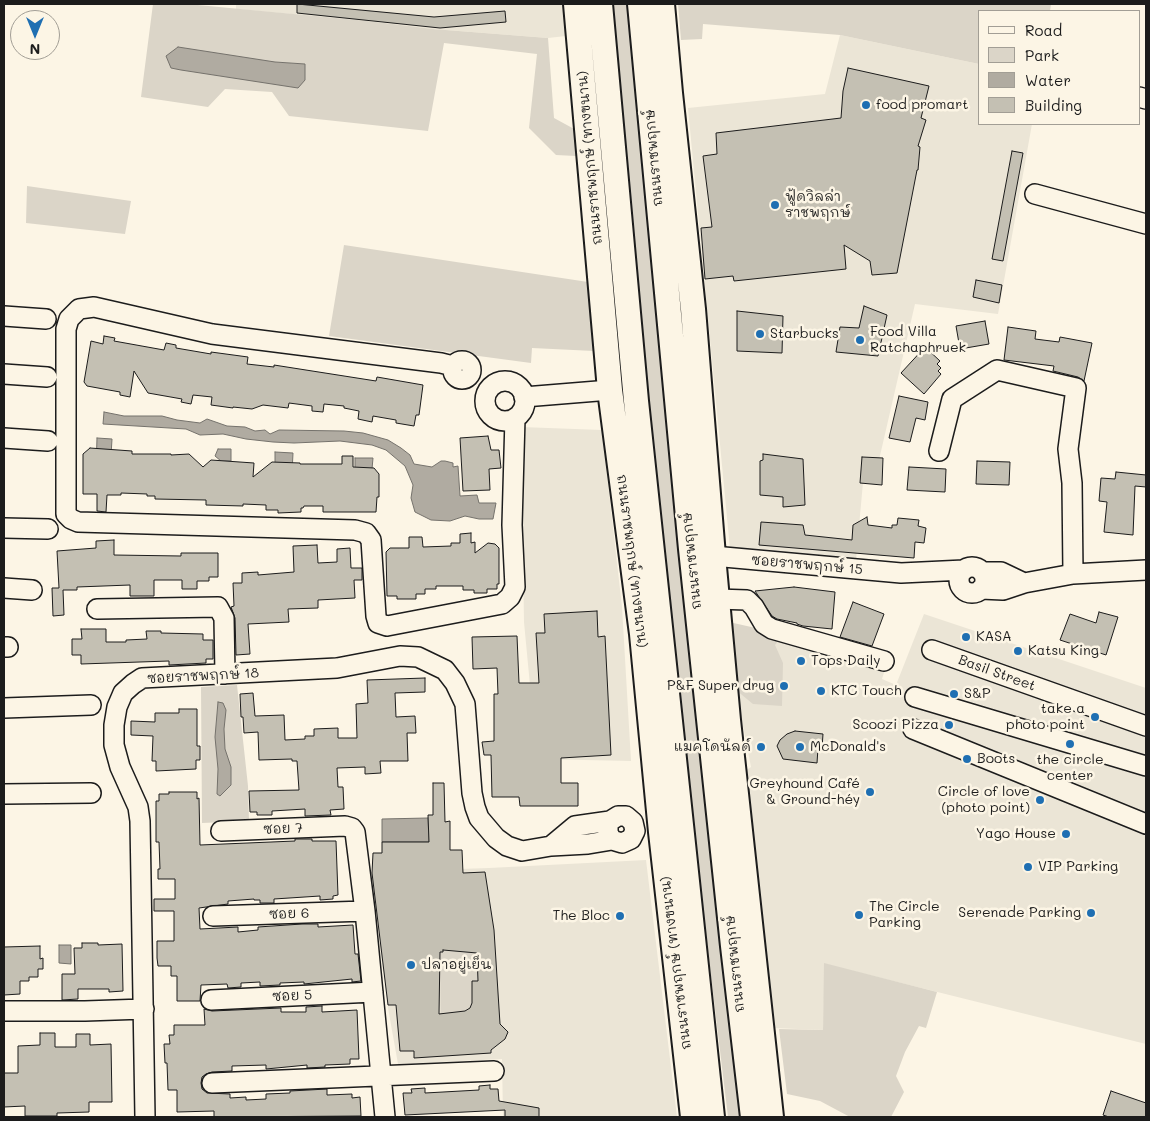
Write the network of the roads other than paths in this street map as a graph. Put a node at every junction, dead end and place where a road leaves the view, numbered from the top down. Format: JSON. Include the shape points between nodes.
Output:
{"nodes":[{"id":1,"x":576,"y":4,"type":"edge"},
{"id":2,"x":600,"y":4,"type":"edge"},
{"id":3,"x":640,"y":4,"type":"edge"},
{"id":4,"x":662,"y":4,"type":"edge"},
{"id":5,"x":670,"y":93,"type":"junction"},
{"id":6,"x":586,"y":108,"type":"junction"},
{"id":7,"x":1035,"y":194,"type":"dead end"},
{"id":8,"x":1146,"y":224,"type":"edge"},
{"id":9,"x":4,"y":316,"type":"edge"},
{"id":10,"x":46,"y":318,"type":"dead end"},
{"id":11,"x":670,"y":334,"type":"junction"},
{"id":12,"x":4,"y":374,"type":"edge"},
{"id":13,"x":47,"y":377,"type":"dead end"},
{"id":14,"x":491,"y":386,"type":"junction"},
{"id":15,"x":610,"y":390,"type":"junction"},
{"id":16,"x":524,"y":398,"type":"junction"},
{"id":17,"x":636,"y":402,"type":"junction"},
{"id":18,"x":515,"y":418,"type":"junction"},
{"id":19,"x":4,"y":438,"type":"edge"},
{"id":20,"x":48,"y":441,"type":"dead end"},
{"id":21,"x":939,"y":450,"type":"dead end"},
{"id":22,"x":4,"y":528,"type":"edge"},
{"id":23,"x":48,"y":529,"type":"dead end"},
{"id":24,"x":713,"y":556,"type":"junction"},
{"id":25,"x":1146,"y":570,"type":"edge"},
{"id":26,"x":1074,"y":574,"type":"junction"},
{"id":27,"x":4,"y":588,"type":"edge"},
{"id":28,"x":32,"y":590,"type":"dead end"},
{"id":29,"x":717,"y":599,"type":"junction"},
{"id":30,"x":97,"y":609,"type":"dead end"},
{"id":31,"x":932,"y":650,"type":"dead end"},
{"id":32,"x":884,"y":661,"type":"dead end"},
{"id":33,"x":225,"y":674,"type":"junction"},
{"id":34,"x":915,"y":697,"type":"dead end"},
{"id":35,"x":91,"y":705,"type":"dead end"},
{"id":36,"x":4,"y":708,"type":"edge"},
{"id":37,"x":1146,"y":726,"type":"edge"},
{"id":38,"x":914,"y":729,"type":"dead end"},
{"id":39,"x":1146,"y":766,"type":"edge"},
{"id":40,"x":91,"y":793,"type":"dead end"},
{"id":41,"x":4,"y":794,"type":"edge"},
{"id":42,"x":660,"y":823,"type":"junction"},
{"id":43,"x":1146,"y":824,"type":"edge"},
{"id":44,"x":631,"y":827,"type":"junction"},
{"id":45,"x":610,"y":828,"type":"junction"},
{"id":46,"x":221,"y":831,"type":"dead end"},
{"id":47,"x":365,"y":911,"type":"junction"},
{"id":48,"x":213,"y":916,"type":"dead end"},
{"id":49,"x":373,"y":992,"type":"junction"},
{"id":50,"x":211,"y":1000,"type":"dead end"},
{"id":51,"x":144,"y":1009,"type":"junction"},
{"id":52,"x":4,"y":1011,"type":"edge"},
{"id":53,"x":494,"y":1071,"type":"dead end"},
{"id":54,"x":381,"y":1077,"type":"junction"},
{"id":55,"x":212,"y":1083,"type":"dead end"},
{"id":56,"x":144,"y":1117,"type":"edge"},
{"id":57,"x":385,"y":1117,"type":"edge"},
{"id":58,"x":693,"y":1117,"type":"edge"},
{"id":59,"x":712,"y":1117,"type":"edge"},
{"id":60,"x":753,"y":1117,"type":"edge"},
{"id":61,"x":771,"y":1117,"type":"edge"}],
"edges":[{"from":1,"to":6,"type":"main road","name":"ถนนราชพฤกษ์ (ทางขนาน)"},
{"from":2,"to":17,"type":"main road"},
{"from":3,"to":11,"type":"main road","name":"ถนนราชพฤกษ์"},
{"from":4,"to":5,"type":"main road"},
{"from":5,"to":11,"type":"main road","via":[[664,125],[676,310]]},
{"from":5,"to":24,"type":"main road","via":[[694,318]]},
{"from":6,"to":15,"type":"main road","name":"ถนนราชพฤกษ์ (ทางขนาน)"},
{"from":6,"to":17,"type":"main road"},
{"from":7,"to":8,"type":"street"},
{"from":9,"to":10,"type":"street"},
{"from":11,"to":60,"type":"main road","name":"ถนนราชพฤกษ์"},
{"from":12,"to":13,"type":"street"},
{"from":14,"to":16,"type":"street","via":[[497,382],[510,382],[521,389]]},
{"from":14,"to":18,"type":"street","via":[[485,398],[487,410],[497,419]]},
{"from":14,"to":18,"type":"street","via":[[470,375],[459,379],[454,375],[453,366],[442,363],[212,334],[94,307],[79,309],[69,319],[66,329],[66,514],[78,522],[355,530],[366,533],[371,540],[376,616],[378,623],[387,626],[502,604],[515,587],[512,525]]},
{"from":15,"to":16,"type":"street"},
{"from":15,"to":42,"type":"main road","name":"ถนนราชพฤกษ์ (ทางขนาน)","via":[[642,634]]},
{"from":16,"to":18,"type":"street","via":[[523,408]]},
{"from":17,"to":59,"type":"main road"},
{"from":19,"to":20,"type":"street"},
{"from":21,"to":26,"type":"street","via":[[952,399],[997,370],[1076,388],[1068,449]]},
{"from":22,"to":23,"type":"street"},
{"from":24,"to":26,"type":"street","name":"ซอยราชพฤกษ์ 15","via":[[901,573],[926,582],[972,579],[1003,590]]},
{"from":24,"to":29,"type":"main road"},
{"from":25,"to":26,"type":"street","name":"ซอยราชพฤกษ์ 15"},
{"from":27,"to":28,"type":"street"},
{"from":29,"to":32,"type":"street","via":[[747,600],[764,624],[772,629]]},
{"from":29,"to":61,"type":"main road"},
{"from":30,"to":33,"type":"street","via":[[218,607],[224,618]]},
{"from":31,"to":37,"type":"street","name":"Basil Street"},
{"from":33,"to":45,"type":"street","name":"ซอยราชพฤกษ์ 18","via":[[337,668],[406,656],[427,660],[445,670],[465,704],[472,792],[479,818],[496,838],[522,851],[551,846],[576,826]]},
{"from":33,"to":51,"type":"street","name":"ซอยราชพฤกษ์ 18","via":[[142,678],[123,693],[117,707],[114,745],[138,807],[140,821]]},
{"from":34,"to":39,"type":"street"},
{"from":35,"to":36,"type":"street"},
{"from":38,"to":43,"type":"street"},
{"from":40,"to":41,"type":"street"},
{"from":42,"to":44,"type":"street","name":"ซอยราชพฤกษ์ 18","via":[[647,832]]},
{"from":42,"to":58,"type":"main road","name":"ถนนราชพฤกษ์ (ทางขนาน)"},
{"from":44,"to":45,"type":"street","name":"ซอยราชพฤกษ์ 18","via":[[618,816]]},
{"from":44,"to":45,"type":"street","name":"ซอยราชพฤกษ์ 18","via":[[631,839],[622,843]]},
{"from":46,"to":47,"type":"street","name":"ซอย 7","via":[[352,828]]},
{"from":47,"to":48,"type":"street","name":"ซอย 6"},
{"from":47,"to":49,"type":"street"},
{"from":49,"to":50,"type":"street","name":"ซอย 5"},
{"from":49,"to":54,"type":"street"},
{"from":51,"to":52,"type":"street"},
{"from":51,"to":56,"type":"street","name":"ซอยราชพฤกษ์ 18"},
{"from":53,"to":54,"type":"street"},
{"from":54,"to":55,"type":"street"},
{"from":54,"to":57,"type":"street"}]}
